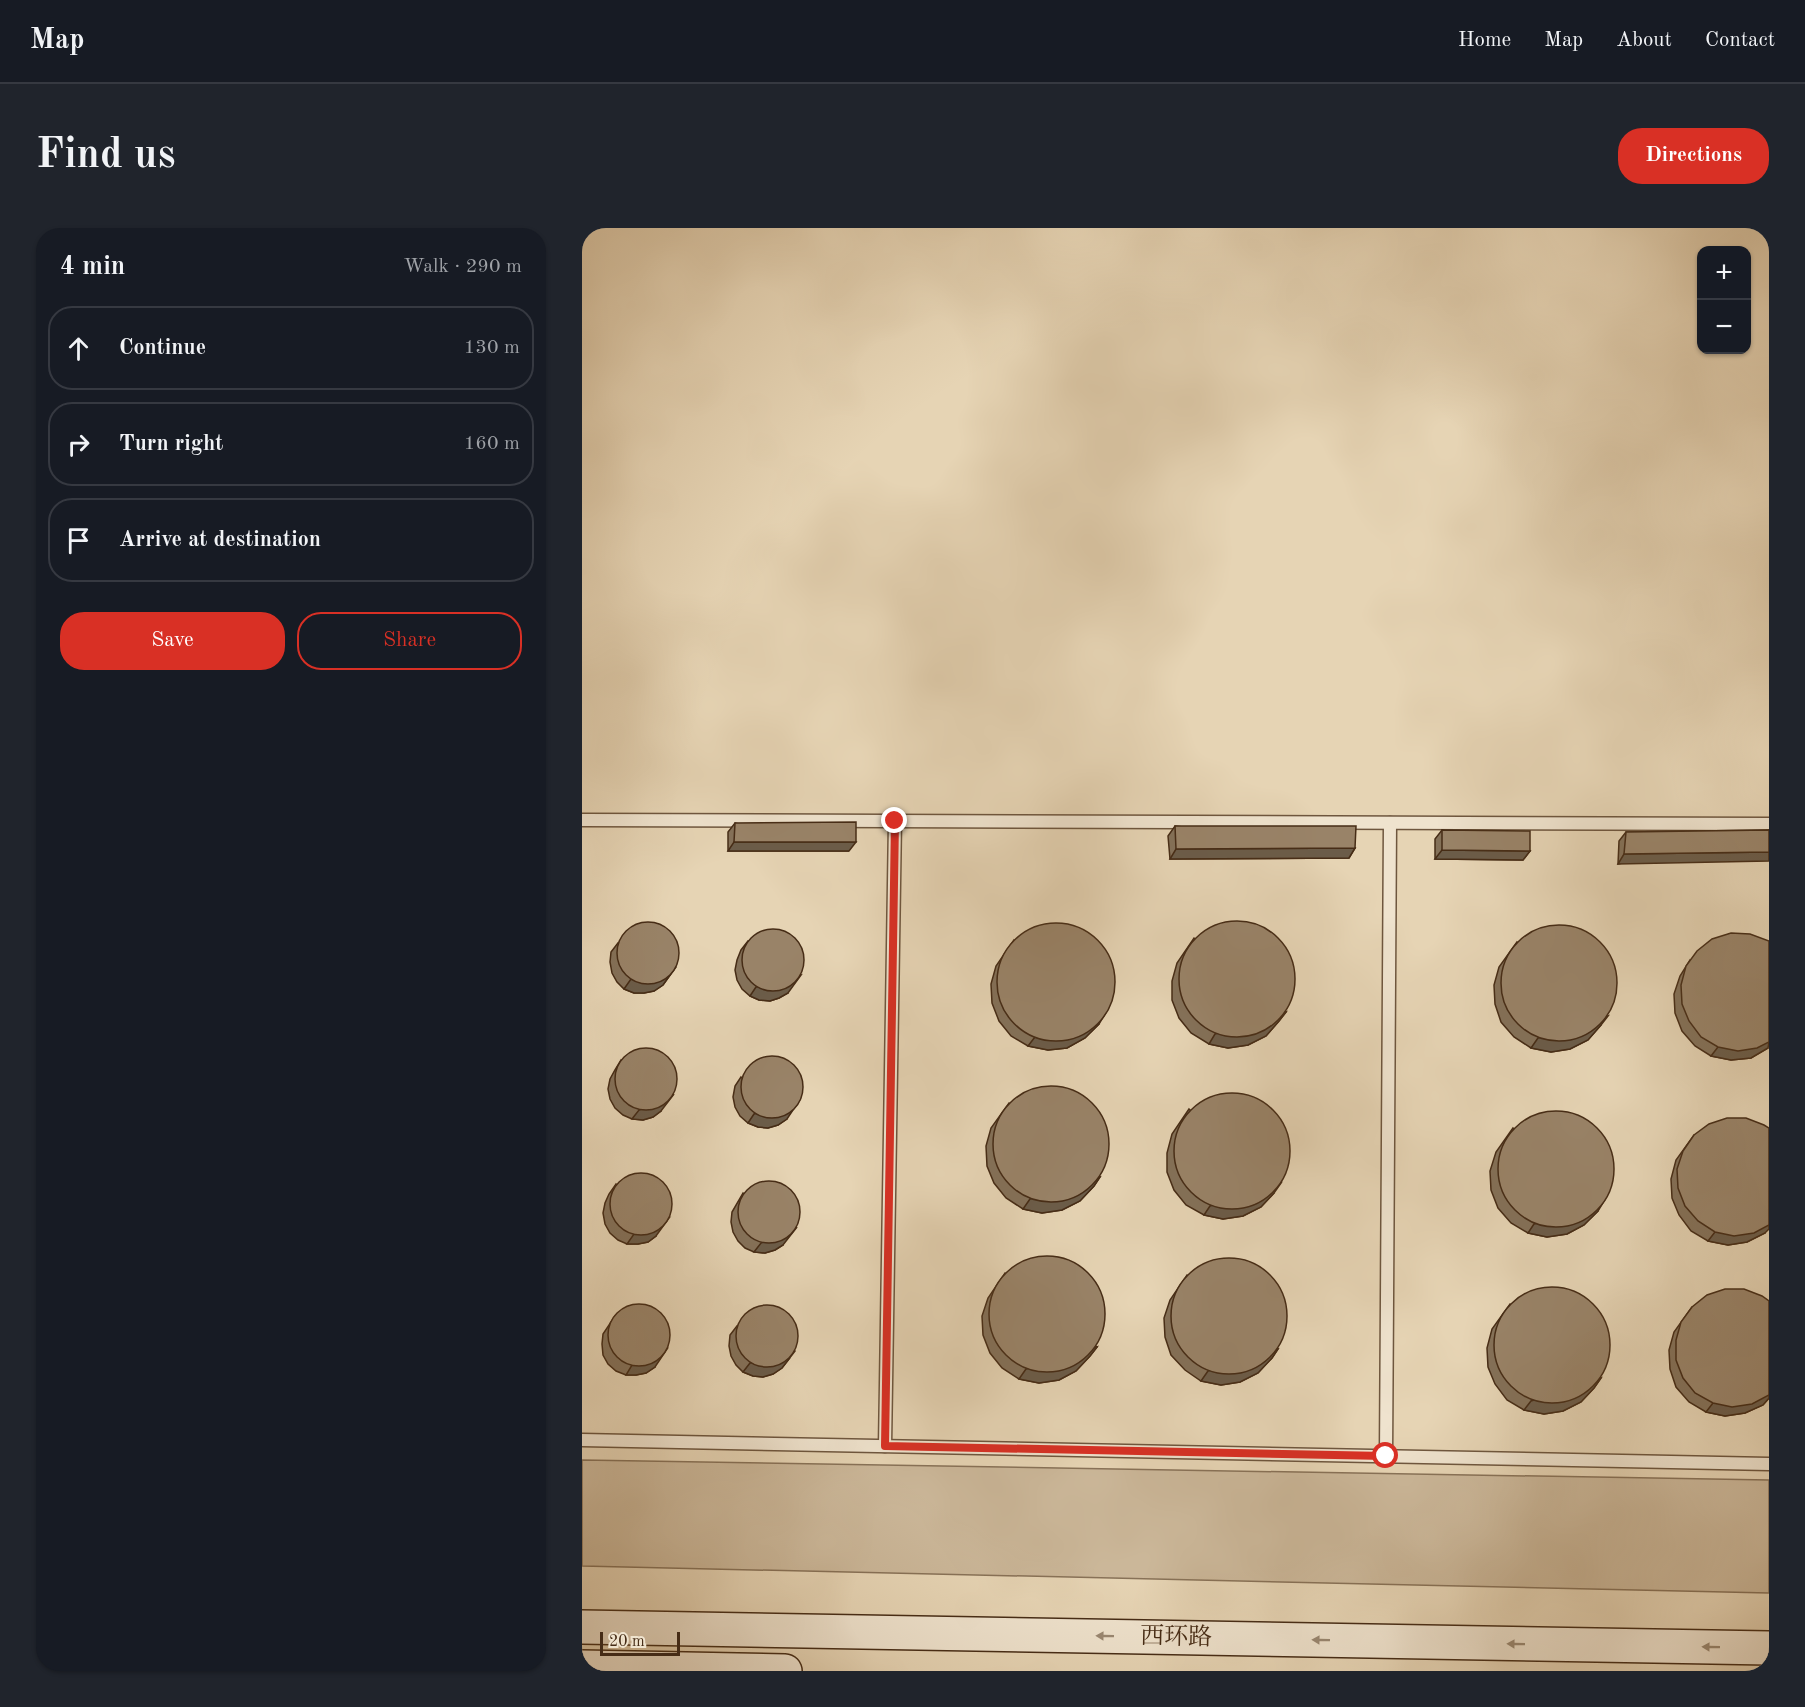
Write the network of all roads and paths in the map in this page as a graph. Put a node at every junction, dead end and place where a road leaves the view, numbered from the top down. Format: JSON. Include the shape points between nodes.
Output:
{"nodes":[{"id":1,"x":582,"y":820,"type":"edge"},
{"id":2,"x":895,"y":821,"type":"junction"},
{"id":3,"x":1390,"y":823,"type":"junction"},
{"id":4,"x":1769,"y":824,"type":"edge"},
{"id":5,"x":582,"y":1440,"type":"edge"},
{"id":6,"x":885,"y":1446,"type":"junction"},
{"id":7,"x":1386,"y":1456,"type":"junction"},
{"id":8,"x":1769,"y":1464,"type":"edge"},
{"id":9,"x":582,"y":1627,"type":"edge"},
{"id":10,"x":1769,"y":1648,"type":"edge"},
{"id":11,"x":582,"y":1667,"type":"edge"},
{"id":12,"x":785,"y":1671,"type":"edge"}],
"edges":[{"from":1,"to":2,"type":"lane"},
{"from":2,"to":3,"type":"lane"},
{"from":2,"to":6,"type":"lane"},
{"from":3,"to":4,"type":"lane"},
{"from":3,"to":7,"type":"lane"},
{"from":5,"to":6,"type":"lane"},
{"from":6,"to":7,"type":"lane"},
{"from":7,"to":8,"type":"lane"},
{"from":10,"to":9,"type":"main road","name":"西环路","one_way":true},
{"from":11,"to":12,"type":"main road"}]}
